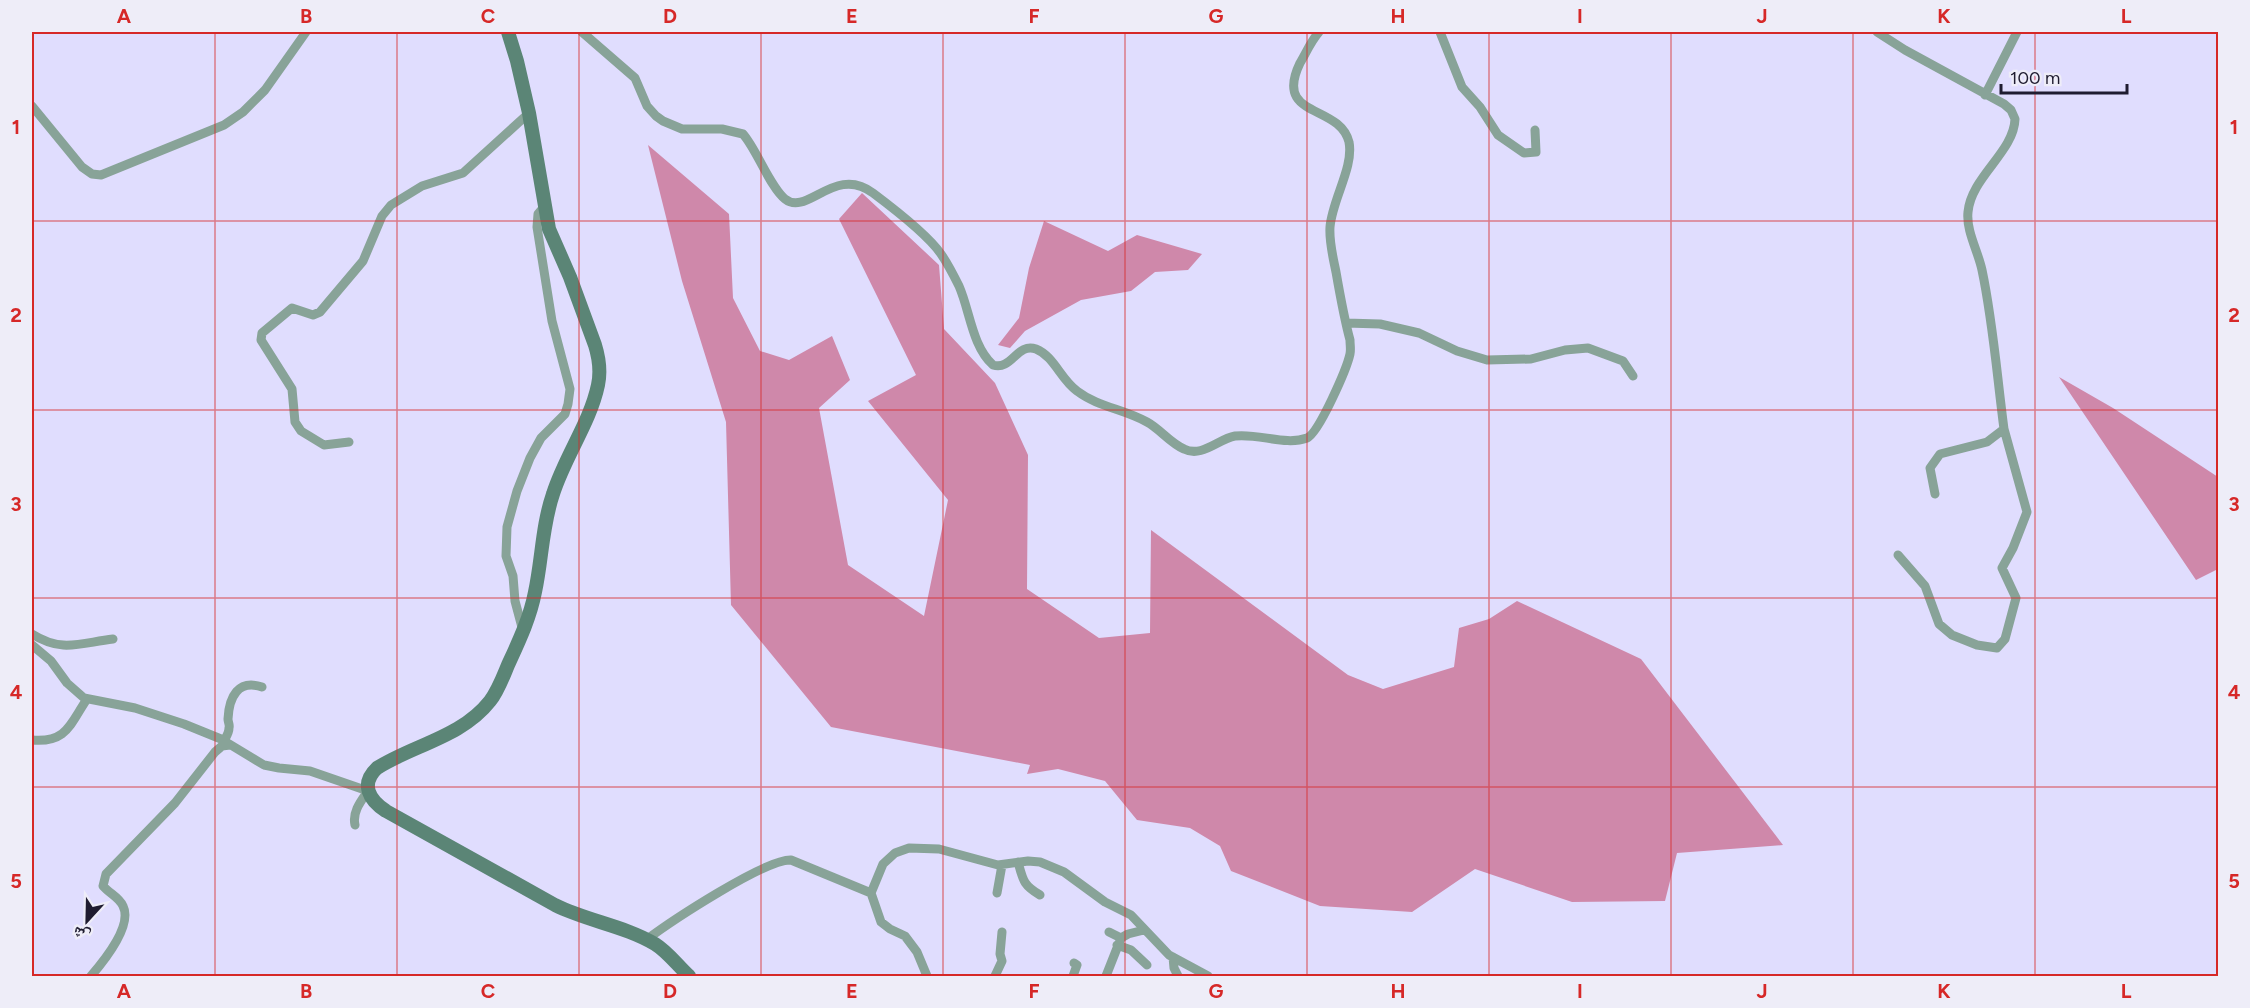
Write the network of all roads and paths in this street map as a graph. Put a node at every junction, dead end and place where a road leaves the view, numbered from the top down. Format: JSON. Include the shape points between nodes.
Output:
{"nodes":[{"id":1,"x":306,"y":32,"type":"edge"},
{"id":2,"x":508,"y":32,"type":"edge"},
{"id":3,"x":582,"y":32,"type":"edge"},
{"id":4,"x":1319,"y":32,"type":"edge"},
{"id":5,"x":1440,"y":32,"type":"edge"},
{"id":6,"x":1877,"y":32,"type":"edge"},
{"id":7,"x":2018,"y":32,"type":"edge"},
{"id":8,"x":1985,"y":95,"type":"junction"},
{"id":9,"x":32,"y":106,"type":"edge"},
{"id":10,"x":529,"y":113,"type":"junction"},
{"id":11,"x":1535,"y":130,"type":"dead end"},
{"id":12,"x":544,"y":207,"type":"junction"},
{"id":13,"x":1346,"y":323,"type":"junction"},
{"id":14,"x":1633,"y":376,"type":"dead end"},
{"id":15,"x":2004,"y":429,"type":"junction"},
{"id":16,"x":349,"y":442,"type":"dead end"},
{"id":17,"x":1935,"y":494,"type":"dead end"},
{"id":18,"x":1898,"y":555,"type":"dead end"},
{"id":19,"x":523,"y":632,"type":"junction"},
{"id":20,"x":32,"y":634,"type":"edge"},
{"id":21,"x":113,"y":639,"type":"dead end"},
{"id":22,"x":32,"y":645,"type":"edge"},
{"id":23,"x":262,"y":687,"type":"dead end"},
{"id":24,"x":87,"y":699,"type":"junction"},
{"id":25,"x":32,"y":740,"type":"edge"},
{"id":26,"x":227,"y":743,"type":"junction"},
{"id":27,"x":368,"y":791,"type":"junction"},
{"id":28,"x":355,"y":825,"type":"dead end"},
{"id":29,"x":1018,"y":862,"type":"junction"},
{"id":30,"x":1002,"y":865,"type":"junction"},
{"id":31,"x":871,"y":893,"type":"junction"},
{"id":32,"x":997,"y":893,"type":"dead end"},
{"id":33,"x":1040,"y":895,"type":"dead end"},
{"id":34,"x":1144,"y":930,"type":"junction"},
{"id":35,"x":1002,"y":932,"type":"dead end"},
{"id":36,"x":1109,"y":932,"type":"dead end"},
{"id":37,"x":646,"y":940,"type":"junction"},
{"id":38,"x":1119,"y":942,"type":"junction"},
{"id":39,"x":1173,"y":957,"type":"junction"},
{"id":40,"x":1074,"y":963,"type":"dead end"},
{"id":41,"x":1147,"y":964,"type":"dead end"},
{"id":42,"x":91,"y":976,"type":"edge"},
{"id":43,"x":689,"y":976,"type":"edge"},
{"id":44,"x":927,"y":976,"type":"edge"},
{"id":45,"x":995,"y":976,"type":"edge"},
{"id":46,"x":1073,"y":976,"type":"edge"},
{"id":47,"x":1106,"y":976,"type":"edge"},
{"id":48,"x":1178,"y":976,"type":"edge"},
{"id":49,"x":1208,"y":976,"type":"edge"}],
"edges":[{"from":1,"to":9,"type":"street","via":[[265,90],[243,112],[224,125],[101,175],[82,167]]},
{"from":2,"to":10,"type":"street"},
{"from":3,"to":13,"type":"street","via":[[635,78],[647,106],[663,121],[682,129],[722,129],[743,134],[787,201],[802,202],[843,183],[856,184],[874,193],[941,253],[959,287],[983,353],[993,365],[1005,365],[1024,348],[1034,348],[1078,392],[1147,422],[1184,449],[1201,451],[1235,436],[1291,440],[1313,434],[1350,355]]},
{"from":4,"to":13,"type":"street","via":[[1296,72],[1293,92],[1341,129],[1348,140],[1349,158],[1330,225]]},
{"from":5,"to":11,"type":"street","via":[[1462,87],[1498,135],[1524,153],[1536,152]]},
{"from":6,"to":8,"type":"street"},
{"from":7,"to":8,"type":"street"},
{"from":8,"to":15,"type":"street","via":[[2004,104],[2015,119],[2010,139],[1975,191],[1968,213],[1982,271]]},
{"from":10,"to":12,"type":"street"},
{"from":10,"to":16,"type":"street","via":[[463,173],[422,186],[391,205],[382,216],[363,261],[319,314],[292,308],[262,333],[261,340],[292,389],[298,427],[324,445]]},
{"from":12,"to":19,"type":"street","via":[[595,345],[600,375],[591,408],[552,497],[535,595]]},
{"from":12,"to":19,"type":"street","via":[[537,214],[537,227],[553,327],[570,389],[565,414],[541,438],[531,458],[507,527],[506,556]]},
{"from":13,"to":14,"type":"street","via":[[1380,324],[1419,333],[1487,360],[1531,359],[1588,348],[1623,361]]},
{"from":15,"to":17,"type":"street","via":[[1987,442],[1940,454],[1930,468]]},
{"from":15,"to":18,"type":"street","via":[[2026,512],[2002,568],[2016,598],[2005,639],[1997,648],[1952,635],[1939,624],[1925,586]]},
{"from":19,"to":27,"type":"street","via":[[498,689],[484,708],[461,726],[377,768],[370,777]]},
{"from":20,"to":21,"type":"street","via":[[45,643],[62,646]]},
{"from":22,"to":24,"type":"street"},
{"from":23,"to":26,"type":"street","via":[[244,685],[234,695]]},
{"from":24,"to":25,"type":"street","via":[[66,733],[57,738]]},
{"from":24,"to":26,"type":"street","via":[[135,708]]},
{"from":26,"to":27,"type":"street","via":[[264,765],[310,771]]},
{"from":26,"to":42,"type":"street","via":[[106,874],[104,886],[122,903],[126,915],[116,943]]},
{"from":27,"to":28,"type":"street","via":[[353,818]]},
{"from":27,"to":37,"type":"street","via":[[386,811],[555,905]]},
{"from":29,"to":30,"type":"street"},
{"from":29,"to":33,"type":"street","via":[[1024,883]]},
{"from":29,"to":34,"type":"street","via":[[1040,862],[1056,868],[1131,915]]},
{"from":30,"to":31,"type":"street","via":[[939,849],[909,848],[895,853],[884,864]]},
{"from":30,"to":32,"type":"street"},
{"from":31,"to":37,"type":"street","via":[[791,860],[781,861],[690,910]]},
{"from":31,"to":44,"type":"street","via":[[880,922],[905,936]]},
{"from":34,"to":38,"type":"street","via":[[1128,934]]},
{"from":34,"to":39,"type":"street"},
{"from":35,"to":45,"type":"street","via":[[1002,961]]},
{"from":36,"to":38,"type":"street"},
{"from":37,"to":43,"type":"street"},
{"from":38,"to":41,"type":"street"},
{"from":38,"to":47,"type":"street"},
{"from":39,"to":48,"type":"street"},
{"from":39,"to":49,"type":"street"},
{"from":40,"to":46,"type":"street","via":[[1077,965]]}]}
